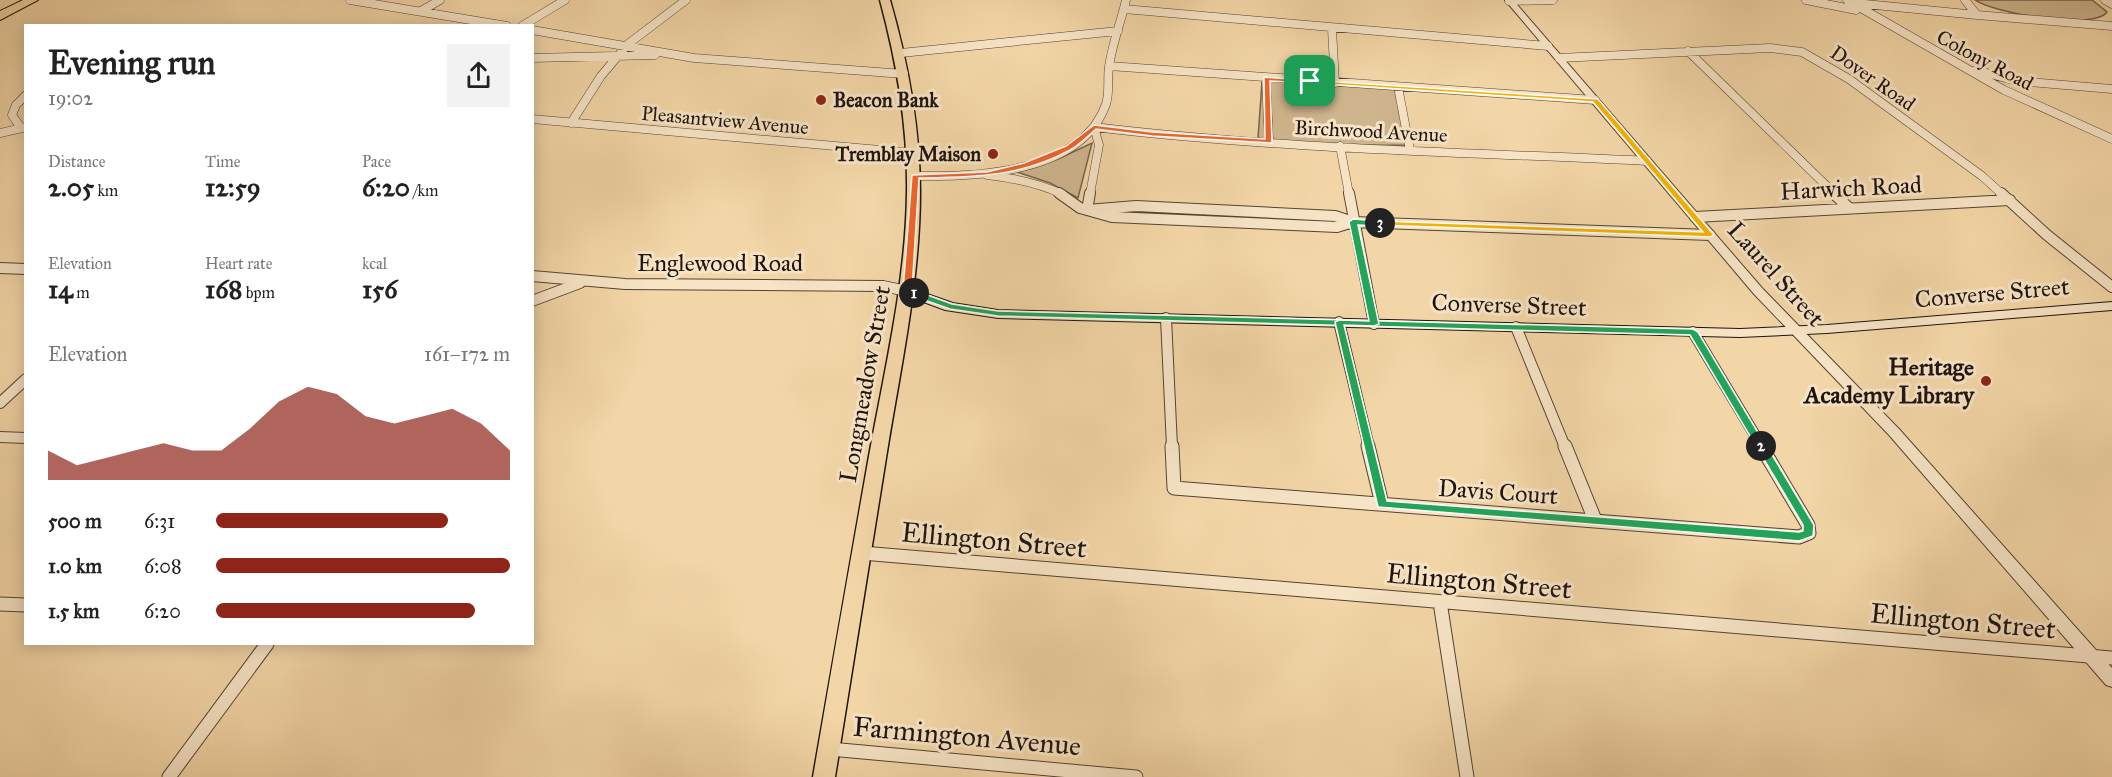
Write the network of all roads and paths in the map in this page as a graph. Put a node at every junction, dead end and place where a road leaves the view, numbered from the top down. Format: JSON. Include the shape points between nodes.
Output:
{"nodes":[{"id":1,"x":10,"y":0,"type":"edge"},
{"id":2,"x":32,"y":0,"type":"edge"},
{"id":3,"x":350,"y":0,"type":"edge"},
{"id":4,"x":440,"y":0,"type":"edge"},
{"id":5,"x":565,"y":0,"type":"edge"},
{"id":6,"x":686,"y":0,"type":"edge"},
{"id":7,"x":885,"y":0,"type":"edge"},
{"id":8,"x":1126,"y":0,"type":"edge"},
{"id":9,"x":1509,"y":0,"type":"edge"},
{"id":10,"x":1553,"y":0,"type":"edge"},
{"id":11,"x":1806,"y":0,"type":"edge"},
{"id":12,"x":1965,"y":0,"type":"edge"},
{"id":13,"x":2105,"y":0,"type":"edge"},
{"id":14,"x":1849,"y":1,"type":"edge"},
{"id":15,"x":2112,"y":3,"type":"edge"},
{"id":16,"x":0,"y":5,"type":"edge"},
{"id":17,"x":421,"y":11,"type":"junction"},
{"id":18,"x":1123,"y":12,"type":"junction"},
{"id":19,"x":1869,"y":14,"type":"junction"},
{"id":20,"x":1977,"y":15,"type":"junction"},
{"id":21,"x":0,"y":16,"type":"edge"},
{"id":22,"x":496,"y":24,"type":"edge"},
{"id":23,"x":525,"y":24,"type":"edge"},
{"id":24,"x":2112,"y":26,"type":"edge"},
{"id":25,"x":534,"y":30,"type":"edge"},
{"id":26,"x":1118,"y":31,"type":"junction"},
{"id":27,"x":1332,"y":31,"type":"junction"},
{"id":28,"x":627,"y":45,"type":"junction"},
{"id":29,"x":1548,"y":46,"type":"junction"},
{"id":30,"x":1688,"y":51,"type":"junction"},
{"id":31,"x":901,"y":53,"type":"junction"},
{"id":32,"x":618,"y":55,"type":"junction"},
{"id":33,"x":534,"y":58,"type":"edge"},
{"id":34,"x":694,"y":58,"type":"junction"},
{"id":35,"x":1558,"y":58,"type":"junction"},
{"id":36,"x":1953,"y":63,"type":"junction"},
{"id":37,"x":1109,"y":66,"type":"junction"},
{"id":38,"x":904,"y":74,"type":"junction"},
{"id":39,"x":1266,"y":78,"type":"junction"},
{"id":40,"x":2016,"y":81,"type":"junction"},
{"id":41,"x":1335,"y":83,"type":"junction"},
{"id":42,"x":1398,"y":87,"type":"junction"},
{"id":43,"x":2001,"y":88,"type":"junction"},
{"id":44,"x":2112,"y":89,"type":"edge"},
{"id":45,"x":24,"y":97,"type":"edge"},
{"id":46,"x":1595,"y":100,"type":"junction"},
{"id":47,"x":534,"y":119,"type":"edge"},
{"id":48,"x":571,"y":123,"type":"junction"},
{"id":49,"x":1094,"y":127,"type":"junction"},
{"id":50,"x":23,"y":128,"type":"edge"},
{"id":51,"x":0,"y":134,"type":"edge"},
{"id":52,"x":2112,"y":139,"type":"edge"},
{"id":53,"x":1269,"y":142,"type":"junction"},
{"id":54,"x":1340,"y":146,"type":"junction"},
{"id":55,"x":1410,"y":150,"type":"junction"},
{"id":56,"x":914,"y":153,"type":"junction"},
{"id":57,"x":1647,"y":161,"type":"junction"},
{"id":58,"x":987,"y":175,"type":"junction"},
{"id":59,"x":915,"y":176,"type":"junction"},
{"id":60,"x":2010,"y":200,"type":"junction"},
{"id":61,"x":1848,"y":207,"type":"junction"},
{"id":62,"x":1088,"y":210,"type":"junction"},
{"id":63,"x":1695,"y":218,"type":"junction"},
{"id":64,"x":1353,"y":222,"type":"junction"},
{"id":65,"x":1710,"y":235,"type":"junction"},
{"id":66,"x":0,"y":268,"type":"edge"},
{"id":67,"x":24,"y":269,"type":"edge"},
{"id":68,"x":534,"y":276,"type":"edge"},
{"id":69,"x":584,"y":281,"type":"junction"},
{"id":70,"x":2112,"y":287,"type":"edge"},
{"id":71,"x":907,"y":291,"type":"junction"},
{"id":72,"x":534,"y":300,"type":"edge"},
{"id":73,"x":2112,"y":306,"type":"edge"},
{"id":74,"x":1166,"y":318,"type":"junction"},
{"id":75,"x":1339,"y":322,"type":"junction"},
{"id":76,"x":1374,"y":324,"type":"junction"},
{"id":77,"x":1516,"y":327,"type":"junction"},
{"id":78,"x":1795,"y":331,"type":"junction"},
{"id":79,"x":1693,"y":332,"type":"junction"},
{"id":80,"x":24,"y":382,"type":"edge"},
{"id":81,"x":0,"y":403,"type":"edge"},
{"id":82,"x":0,"y":437,"type":"edge"},
{"id":83,"x":24,"y":438,"type":"edge"},
{"id":84,"x":1382,"y":504,"type":"junction"},
{"id":85,"x":1595,"y":520,"type":"junction"},
{"id":86,"x":862,"y":553,"type":"junction"},
{"id":87,"x":1440,"y":602,"type":"junction"},
{"id":88,"x":0,"y":603,"type":"edge"},
{"id":89,"x":24,"y":605,"type":"edge"},
{"id":90,"x":266,"y":645,"type":"edge"},
{"id":91,"x":2091,"y":656,"type":"junction"},
{"id":92,"x":2112,"y":658,"type":"edge"},
{"id":93,"x":2112,"y":680,"type":"edge"},
{"id":94,"x":830,"y":749,"type":"junction"},
{"id":95,"x":169,"y":777,"type":"edge"},
{"id":96,"x":824,"y":777,"type":"edge"},
{"id":97,"x":1136,"y":777,"type":"edge"},
{"id":98,"x":1467,"y":777,"type":"edge"}],
"edges":[{"from":1,"to":16,"type":"highway"},
{"from":2,"to":21,"type":"highway"},
{"from":3,"to":17,"type":"street"},
{"from":4,"to":17,"type":"street"},
{"from":5,"to":23,"type":"street"},
{"from":6,"to":28,"type":"street"},
{"from":7,"to":31,"type":"main road","name":"Longmeadow Street"},
{"from":8,"to":18,"type":"street"},
{"from":9,"to":10,"type":"street"},
{"from":9,"to":29,"type":"street","name":"Laurel Street"},
{"from":11,"to":19,"type":"street"},
{"from":12,"to":20,"type":"street"},
{"from":13,"to":15,"type":"street"},
{"from":14,"to":19,"type":"street","name":"Colony Road"},
{"from":14,"to":20,"type":"street"},
{"from":17,"to":22,"type":"street"},
{"from":18,"to":26,"type":"street"},
{"from":18,"to":27,"type":"street"},
{"from":19,"to":36,"type":"street","name":"Colony Road"},
{"from":20,"to":24,"type":"street"},
{"from":25,"to":28,"type":"street"},
{"from":26,"to":31,"type":"street"},
{"from":26,"to":37,"type":"street"},
{"from":27,"to":29,"type":"street"},
{"from":27,"to":41,"type":"street"},
{"from":28,"to":32,"type":"street"},
{"from":28,"to":34,"type":"street"},
{"from":29,"to":35,"type":"street","name":"Laurel Street"},
{"from":30,"to":35,"type":"street","name":"Dover Road"},
{"from":30,"to":60,"type":"street","name":"Dover Road","via":[[1779,48],[1811,56],[1849,79]]},
{"from":30,"to":61,"type":"street"},
{"from":31,"to":38,"type":"main road","name":"Longmeadow Street"},
{"from":32,"to":33,"type":"street"},
{"from":32,"to":34,"type":"street"},
{"from":32,"to":48,"type":"street"},
{"from":34,"to":38,"type":"street"},
{"from":35,"to":46,"type":"street","name":"Laurel Street"},
{"from":36,"to":40,"type":"street"},
{"from":36,"to":43,"type":"street","name":"Colony Road"},
{"from":37,"to":39,"type":"street"},
{"from":37,"to":49,"type":"street","via":[[1106,103]]},
{"from":38,"to":56,"type":"main road","name":"Longmeadow Street"},
{"from":39,"to":41,"type":"street"},
{"from":39,"to":53,"type":"street"},
{"from":40,"to":43,"type":"street"},
{"from":40,"to":44,"type":"street"},
{"from":41,"to":42,"type":"street"},
{"from":42,"to":46,"type":"street"},
{"from":42,"to":55,"type":"street"},
{"from":43,"to":52,"type":"street","name":"Colony Road"},
{"from":45,"to":50,"type":"street","via":[[12,115]]},
{"from":46,"to":57,"type":"street","name":"Laurel Street"},
{"from":47,"to":48,"type":"street","name":"Pleasantview Avenue"},
{"from":48,"to":56,"type":"street","name":"Pleasantview Avenue"},
{"from":49,"to":53,"type":"street","name":"Birchwood Avenue"},
{"from":49,"to":58,"type":"street","via":[[1059,153]]},
{"from":49,"to":62,"type":"street","via":[[1099,145]]},
{"from":50,"to":51,"type":"street"},
{"from":53,"to":54,"type":"street","name":"Birchwood Avenue"},
{"from":54,"to":55,"type":"street","name":"Birchwood Avenue"},
{"from":54,"to":64,"type":"street"},
{"from":55,"to":57,"type":"street","name":"Birchwood Avenue"},
{"from":56,"to":59,"type":"main road","name":"Longmeadow Street"},
{"from":57,"to":63,"type":"street","name":"Laurel Street"},
{"from":58,"to":59,"type":"street"},
{"from":58,"to":62,"type":"street","via":[[1042,185]]},
{"from":59,"to":71,"type":"main road","name":"Longmeadow Street"},
{"from":60,"to":61,"type":"street","name":"Harwich Road"},
{"from":60,"to":70,"type":"street","name":"Dover Road"},
{"from":61,"to":63,"type":"street","name":"Harwich Road"},
{"from":62,"to":64,"type":"street","via":[[1112,217],[1181,222],[1337,227]]},
{"from":63,"to":65,"type":"street","name":"Laurel Street"},
{"from":64,"to":65,"type":"street"},
{"from":64,"to":76,"type":"street"},
{"from":65,"to":78,"type":"street","name":"Laurel Street"},
{"from":66,"to":67,"type":"street"},
{"from":68,"to":69,"type":"street","name":"Englewood Road"},
{"from":69,"to":71,"type":"street","name":"Englewood Road","via":[[896,286]]},
{"from":69,"to":72,"type":"street"},
{"from":71,"to":74,"type":"main road","name":"Converse Street","via":[[950,307],[988,313]]},
{"from":71,"to":86,"type":"main road","name":"Longmeadow Street"},
{"from":73,"to":78,"type":"main road","name":"Converse Street"},
{"from":74,"to":75,"type":"main road","name":"Converse Street"},
{"from":74,"to":84,"type":"street","name":"Davis Court","via":[[1174,488]]},
{"from":75,"to":76,"type":"main road","name":"Converse Street"},
{"from":75,"to":84,"type":"street"},
{"from":76,"to":77,"type":"main road","name":"Converse Street"},
{"from":77,"to":79,"type":"main road","name":"Converse Street"},
{"from":77,"to":85,"type":"street"},
{"from":78,"to":79,"type":"main road","name":"Converse Street"},
{"from":78,"to":91,"type":"street","name":"Laurel Street","via":[[1894,432]]},
{"from":79,"to":85,"type":"street","name":"Davis Court","via":[[1808,525],[1809,533],[1799,537]]},
{"from":80,"to":81,"type":"street"},
{"from":82,"to":83,"type":"street"},
{"from":84,"to":85,"type":"street","name":"Davis Court"},
{"from":86,"to":87,"type":"street","name":"Ellington Street"},
{"from":86,"to":94,"type":"main road","name":"Longmeadow Street"},
{"from":87,"to":91,"type":"street","name":"Ellington Street"},
{"from":87,"to":98,"type":"street"},
{"from":88,"to":89,"type":"street"},
{"from":90,"to":95,"type":"street"},
{"from":91,"to":92,"type":"street","name":"Ellington Street"},
{"from":91,"to":93,"type":"street","name":"Laurel Street"},
{"from":94,"to":96,"type":"main road","name":"Longmeadow Street"},
{"from":94,"to":97,"type":"street","name":"Farmington Avenue"}]}
